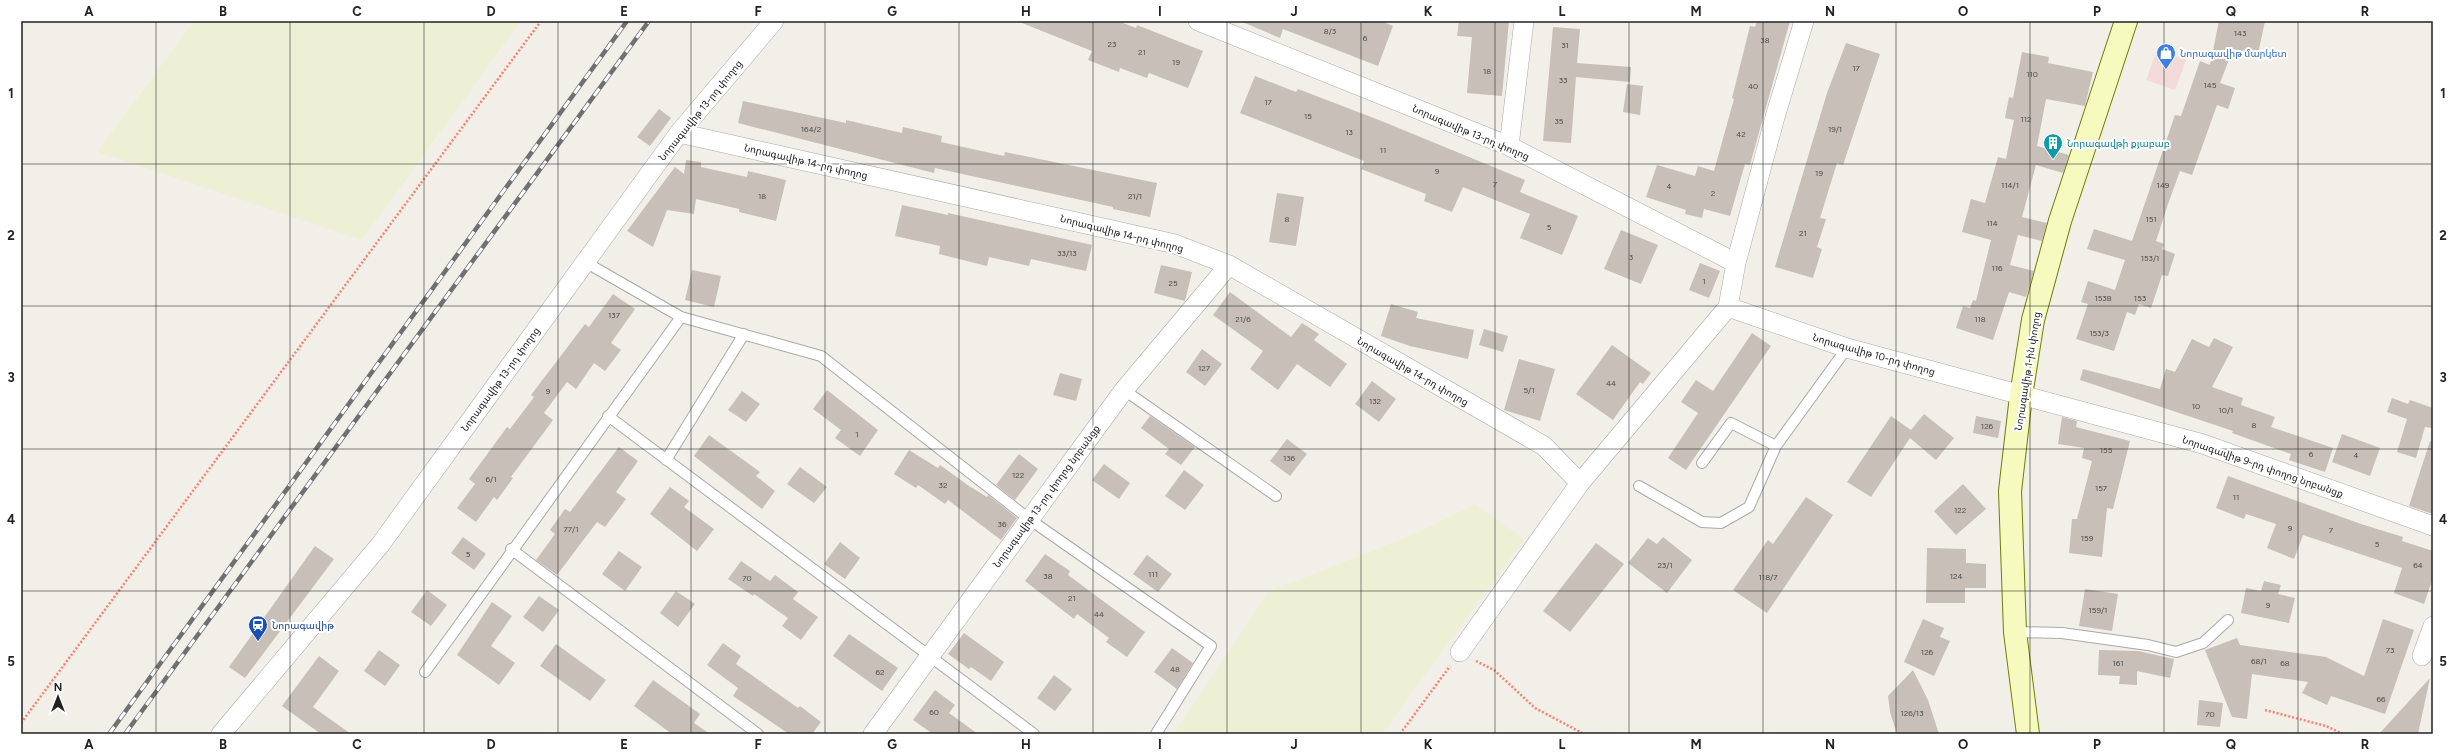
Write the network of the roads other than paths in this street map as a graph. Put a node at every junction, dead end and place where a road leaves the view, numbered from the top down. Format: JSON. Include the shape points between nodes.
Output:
{"nodes":[{"id":1,"x":774,"y":21,"type":"edge"},
{"id":2,"x":1198,"y":21,"type":"edge"},
{"id":3,"x":1524,"y":21,"type":"edge"},
{"id":4,"x":1804,"y":21,"type":"edge"},
{"id":5,"x":2126,"y":21,"type":"edge"},
{"id":6,"x":679,"y":133,"type":"junction"},
{"id":7,"x":1509,"y":146,"type":"junction"},
{"id":8,"x":585,"y":262,"type":"junction"},
{"id":9,"x":1736,"y":263,"type":"junction"},
{"id":10,"x":1229,"y":265,"type":"junction"},
{"id":11,"x":1728,"y":307,"type":"junction"},
{"id":12,"x":681,"y":317,"type":"junction"},
{"id":13,"x":744,"y":334,"type":"junction"},
{"id":14,"x":1847,"y":348,"type":"junction"},
{"id":15,"x":1124,"y":390,"type":"junction"},
{"id":16,"x":2021,"y":396,"type":"junction"},
{"id":17,"x":608,"y":416,"type":"junction"},
{"id":18,"x":1776,"y":446,"type":"junction"},
{"id":19,"x":666,"y":460,"type":"junction"},
{"id":20,"x":1702,"y":463,"type":"dead end"},
{"id":21,"x":1580,"y":483,"type":"junction"},
{"id":22,"x":1638,"y":486,"type":"dead end"},
{"id":23,"x":1276,"y":496,"type":"dead end"},
{"id":24,"x":1029,"y":519,"type":"junction"},
{"id":25,"x":2433,"y":526,"type":"edge"},
{"id":26,"x":511,"y":549,"type":"junction"},
{"id":27,"x":2228,"y":620,"type":"dead end"},
{"id":28,"x":2433,"y":626,"type":"edge"},
{"id":29,"x":2015,"y":632,"type":"junction"},
{"id":30,"x":1460,"y":652,"type":"road end"},
{"id":31,"x":2422,"y":656,"type":"dead end"},
{"id":32,"x":929,"y":657,"type":"junction"},
{"id":33,"x":424,"y":672,"type":"dead end"},
{"id":34,"x":221,"y":734,"type":"edge"},
{"id":35,"x":758,"y":734,"type":"edge"},
{"id":36,"x":873,"y":734,"type":"edge"},
{"id":37,"x":1034,"y":734,"type":"edge"},
{"id":38,"x":1156,"y":734,"type":"edge"},
{"id":39,"x":2028,"y":734,"type":"edge"}],
"edges":[{"from":1,"to":6,"type":"street","name":"Նորագավիթ 13-րդ փողոց"},
{"from":2,"to":7,"type":"street","name":"Նորագավիթ 13-րդ փողոց"},
{"from":3,"to":7,"type":"street"},
{"from":4,"to":9,"type":"street"},
{"from":5,"to":16,"type":"main road","name":"Նորագավիթ 1-ին փողոց","via":[[2060,222],[2033,320]]},
{"from":6,"to":8,"type":"street","name":"Նորագավիթ 13-րդ փողոց"},
{"from":6,"to":10,"type":"street","name":"Նորագավիթ 14-րդ փողոց","via":[[1175,244]]},
{"from":7,"to":9,"type":"street","name":"Նորագավիթ 13-րդ փողոց"},
{"from":8,"to":12,"type":"lane"},
{"from":8,"to":34,"type":"street","name":"Նորագավիթ 13-րդ փողոց","via":[[380,545]]},
{"from":9,"to":11,"type":"street"},
{"from":10,"to":15,"type":"street","name":"Նորագավիթ 13-րդ փողոց նրբանցք"},
{"from":10,"to":21,"type":"street","name":"Նորագավիթ 14-րդ փողոց","via":[[1544,446]]},
{"from":11,"to":14,"type":"street","name":"Նորագավիթ 10-րդ փողոց"},
{"from":11,"to":21,"type":"street"},
{"from":12,"to":13,"type":"lane"},
{"from":12,"to":17,"type":"lane"},
{"from":13,"to":19,"type":"lane"},
{"from":13,"to":24,"type":"lane","via":[[821,356]]},
{"from":14,"to":16,"type":"street","name":"Նորագավիթ 10-րդ փողոց"},
{"from":14,"to":18,"type":"lane"},
{"from":15,"to":23,"type":"lane"},
{"from":15,"to":24,"type":"street","name":"Նորագավիթ 13-րդ փողոց նրբանցք"},
{"from":16,"to":25,"type":"street","name":"Նորագավիթ 9-րդ փողոց նրբանցք","via":[[2203,444]]},
{"from":16,"to":29,"type":"main road","name":"Նորագավիթ 1-ին փողոց","via":[[2010,491]]},
{"from":17,"to":19,"type":"lane"},
{"from":17,"to":26,"type":"lane"},
{"from":18,"to":20,"type":"lane","via":[[1731,423]]},
{"from":18,"to":22,"type":"lane","via":[[1749,507],[1721,523],[1702,522]]},
{"from":19,"to":32,"type":"lane"},
{"from":21,"to":30,"type":"street"},
{"from":24,"to":32,"type":"street","name":"Նորագավիթ 13-րդ փողոց նրբանցք"},
{"from":24,"to":38,"type":"lane","via":[[1211,646]]},
{"from":26,"to":33,"type":"lane"},
{"from":26,"to":35,"type":"lane"},
{"from":27,"to":29,"type":"lane","via":[[2203,643],[2176,652],[2148,645],[2062,633]]},
{"from":28,"to":31,"type":"street"},
{"from":29,"to":39,"type":"main road","name":"Նորագավիթ 1-ին փողոց"},
{"from":32,"to":36,"type":"street","name":"Նորագավիթ 13-րդ փողոց նրբանցք"},
{"from":32,"to":37,"type":"lane"}]}
